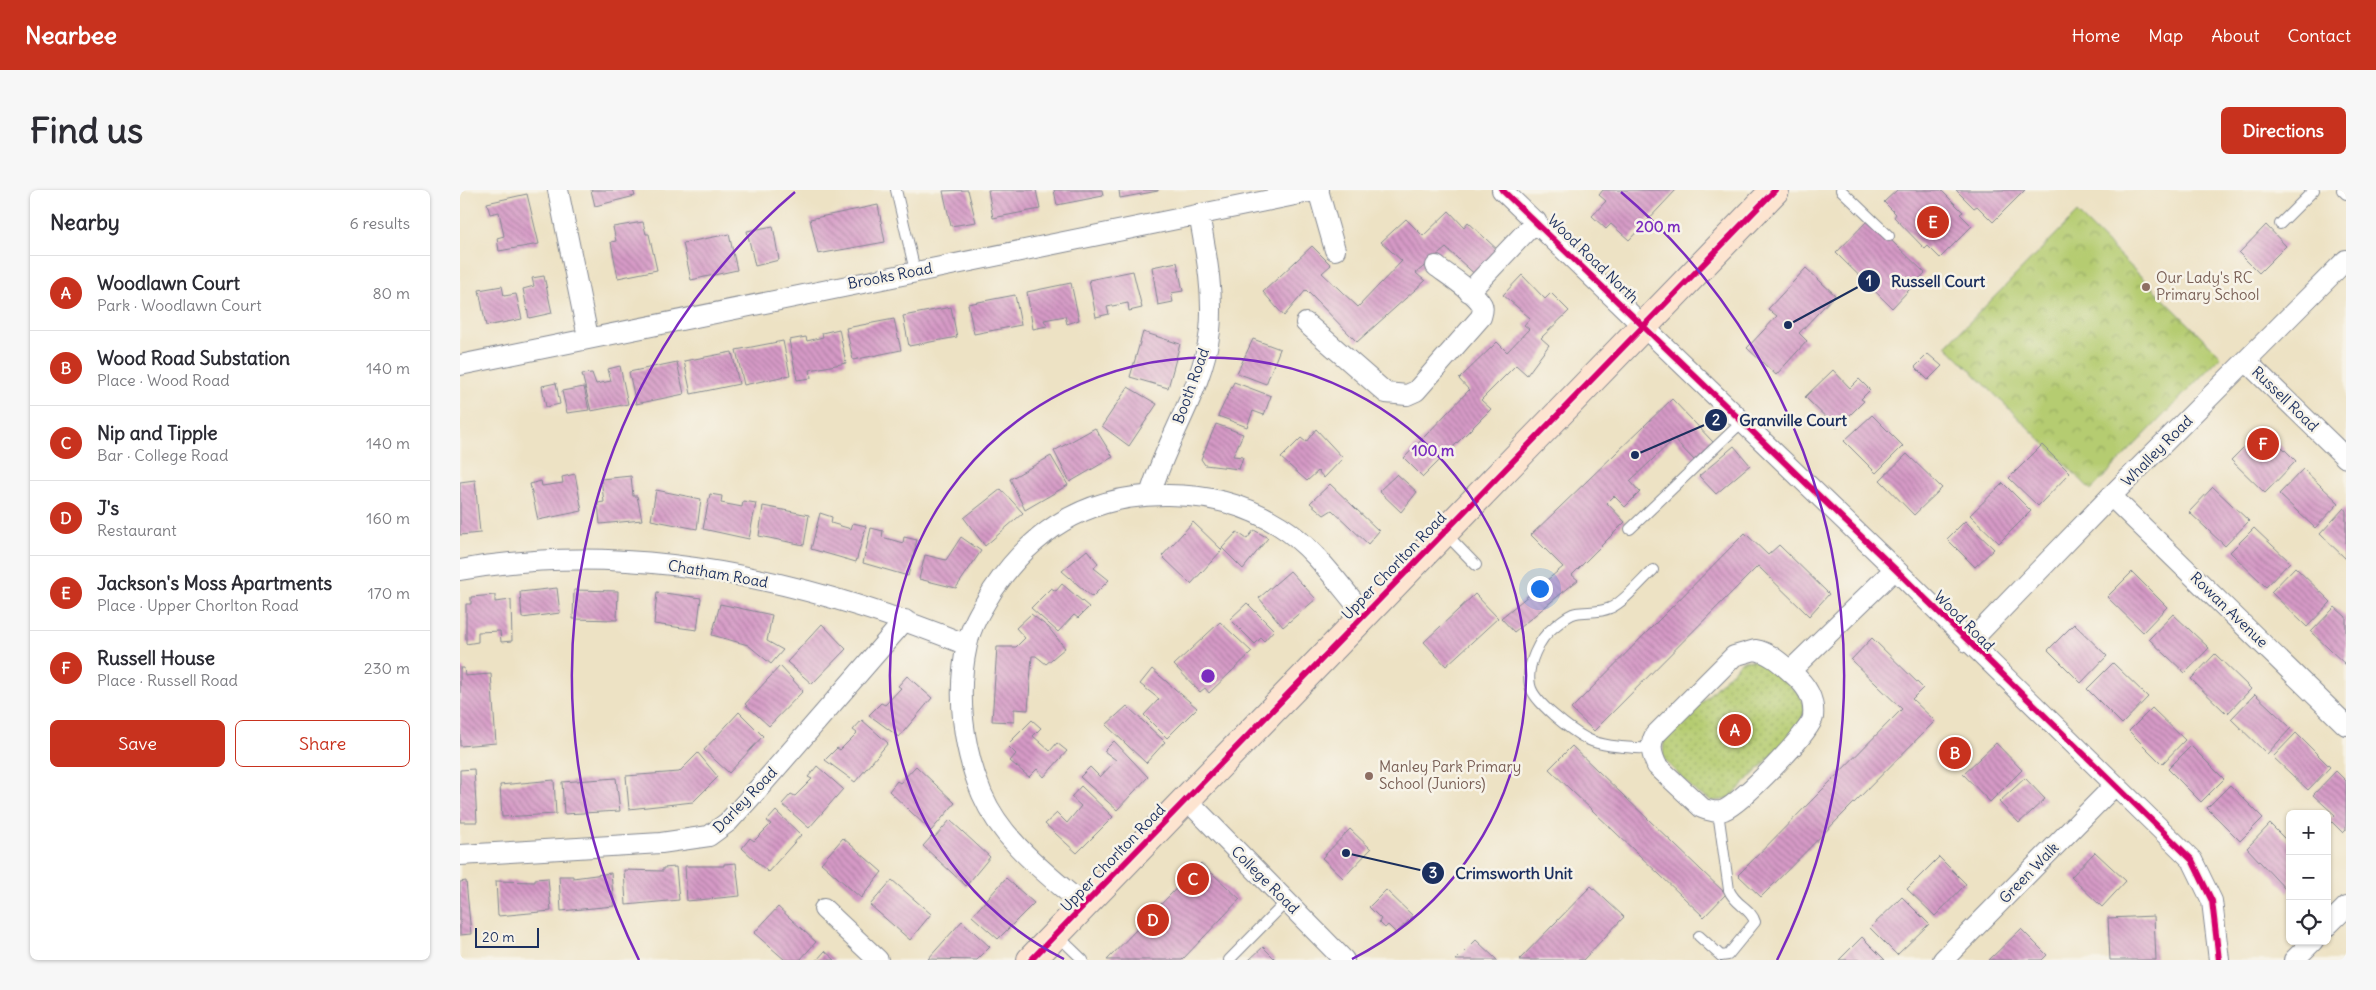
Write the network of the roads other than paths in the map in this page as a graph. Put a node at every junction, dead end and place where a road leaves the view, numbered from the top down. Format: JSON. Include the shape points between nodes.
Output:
{"nodes":[{"id":1,"x":558,"y":190,"type":"edge"},
{"id":2,"x":896,"y":190,"type":"edge"},
{"id":3,"x":1319,"y":190,"type":"edge"},
{"id":4,"x":1502,"y":190,"type":"edge"},
{"id":5,"x":1775,"y":190,"type":"edge"},
{"id":6,"x":1841,"y":190,"type":"edge"},
{"id":7,"x":2314,"y":190,"type":"edge"},
{"id":8,"x":2342,"y":190,"type":"edge"},
{"id":9,"x":2346,"y":194,"type":"edge"},
{"id":10,"x":1199,"y":214,"type":"junction"},
{"id":11,"x":1536,"y":221,"type":"junction"},
{"id":12,"x":2280,"y":224,"type":"dead end"},
{"id":13,"x":1889,"y":236,"type":"dead end"},
{"id":14,"x":1335,"y":250,"type":"dead end"},
{"id":15,"x":2346,"y":260,"type":"edge"},
{"id":16,"x":1436,"y":266,"type":"dead end"},
{"id":17,"x":915,"y":271,"type":"junction"},
{"id":18,"x":1469,"y":292,"type":"junction"},
{"id":19,"x":1306,"y":323,"type":"dead end"},
{"id":20,"x":1644,"y":325,"type":"junction"},
{"id":21,"x":588,"y":337,"type":"junction"},
{"id":22,"x":2246,"y":361,"type":"junction"},
{"id":23,"x":460,"y":365,"type":"edge"},
{"id":24,"x":1743,"y":421,"type":"junction"},
{"id":25,"x":2346,"y":458,"type":"edge"},
{"id":26,"x":1150,"y":495,"type":"junction"},
{"id":27,"x":2111,"y":496,"type":"junction"},
{"id":28,"x":1630,"y":529,"type":"dead end"},
{"id":29,"x":1444,"y":532,"type":"junction"},
{"id":30,"x":1476,"y":565,"type":"dead end"},
{"id":31,"x":1895,"y":569,"type":"junction"},
{"id":32,"x":460,"y":570,"type":"edge"},
{"id":33,"x":1653,"y":570,"type":"dead end"},
{"id":34,"x":1365,"y":615,"type":"junction"},
{"id":35,"x":905,"y":620,"type":"junction"},
{"id":36,"x":1969,"y":643,"type":"junction"},
{"id":37,"x":967,"y":645,"type":"junction"},
{"id":38,"x":1790,"y":671,"type":"junction"},
{"id":39,"x":2346,"y":725,"type":"edge"},
{"id":40,"x":1651,"y":748,"type":"junction"},
{"id":41,"x":2115,"y":785,"type":"junction"},
{"id":42,"x":1186,"y":800,"type":"junction"},
{"id":43,"x":1718,"y":812,"type":"junction"},
{"id":44,"x":460,"y":855,"type":"edge"},
{"id":45,"x":1286,"y":902,"type":"junction"},
{"id":46,"x":1083,"y":905,"type":"junction"},
{"id":47,"x":2346,"y":907,"type":"edge"},
{"id":48,"x":824,"y":909,"type":"dead end"},
{"id":49,"x":2331,"y":922,"type":"edge"},
{"id":50,"x":1056,"y":934,"type":"junction"},
{"id":51,"x":1699,"y":936,"type":"dead end"},
{"id":52,"x":2309,"y":945,"type":"edge"},
{"id":53,"x":878,"y":960,"type":"edge"},
{"id":54,"x":1032,"y":960,"type":"edge"},
{"id":55,"x":1083,"y":960,"type":"edge"},
{"id":56,"x":1229,"y":960,"type":"edge"},
{"id":57,"x":1344,"y":960,"type":"edge"},
{"id":58,"x":1943,"y":960,"type":"edge"},
{"id":59,"x":2219,"y":960,"type":"edge"},
{"id":60,"x":2294,"y":960,"type":"edge"}],
"edges":[{"from":1,"to":21,"type":"street"},
{"from":2,"to":17,"type":"lane"},
{"from":3,"to":10,"type":"street","name":"Brooks Road"},
{"from":3,"to":14,"type":"street"},
{"from":4,"to":11,"type":"street","name":"Wood Road North"},
{"from":5,"to":20,"type":"main road","name":"Upper Chorlton Road"},
{"from":6,"to":13,"type":"lane"},
{"from":7,"to":12,"type":"lane"},
{"from":8,"to":9,"type":"lane"},
{"from":10,"to":17,"type":"street","name":"Brooks Road"},
{"from":10,"to":26,"type":"street","name":"Booth Road","via":[[1209,270],[1210,332],[1197,378],[1156,473]]},
{"from":11,"to":18,"type":"street"},
{"from":11,"to":20,"type":"street","name":"Wood Road North"},
{"from":15,"to":22,"type":"street","name":"Whalley Road"},
{"from":16,"to":18,"type":"street"},
{"from":17,"to":21,"type":"street","name":"Brooks Road"},
{"from":18,"to":19,"type":"street","via":[[1482,305],[1481,317],[1416,391],[1407,395],[1386,393]]},
{"from":20,"to":24,"type":"street","name":"Wood Road"},
{"from":20,"to":29,"type":"main road","name":"Upper Chorlton Road"},
{"from":21,"to":23,"type":"street","name":"Brooks Road"},
{"from":22,"to":25,"type":"street","name":"Russell Road"},
{"from":22,"to":27,"type":"street","name":"Whalley Road"},
{"from":24,"to":28,"type":"lane"},
{"from":24,"to":31,"type":"street","name":"Wood Road"},
{"from":26,"to":34,"type":"street","via":[[1219,499],[1249,509],[1282,526],[1308,548]]},
{"from":26,"to":37,"type":"street","via":[[1095,505],[1038,538],[1014,560],[996,586],[978,614]]},
{"from":27,"to":36,"type":"street","name":"Whalley Road"},
{"from":27,"to":39,"type":"street","name":"Rowan Avenue"},
{"from":29,"to":30,"type":"lane"},
{"from":29,"to":34,"type":"main road","name":"Upper Chorlton Road"},
{"from":31,"to":36,"type":"street","name":"Wood Road"},
{"from":31,"to":38,"type":"street"},
{"from":32,"to":35,"type":"street","name":"Chatham Road","via":[[505,562],[574,559],[689,566],[785,586]]},
{"from":33,"to":40,"type":"lane","via":[[1612,608],[1574,613],[1552,628],[1536,649],[1530,672],[1530,686],[1538,700],[1564,724],[1589,740]]},
{"from":34,"to":42,"type":"main road","name":"Upper Chorlton Road"},
{"from":35,"to":37,"type":"street","name":"Chatham Road"},
{"from":35,"to":44,"type":"street","name":"Darley Road","via":[[759,788],[728,822],[709,836],[661,843]]},
{"from":36,"to":41,"type":"street","name":"Wood Road"},
{"from":37,"to":46,"type":"street","via":[[962,702],[970,762],[982,796],[1004,832]]},
{"from":38,"to":40,"type":"street","via":[[1760,651],[1740,653],[1655,735]]},
{"from":38,"to":43,"type":"street","via":[[1805,684],[1813,702],[1810,725],[1769,771],[1730,807]]},
{"from":40,"to":43,"type":"street","via":[[1657,766],[1678,787],[1702,808]]},
{"from":41,"to":58,"type":"street","name":"Green Walk"},
{"from":41,"to":59,"type":"street","name":"Wood Road","via":[[2192,860],[2212,901]]},
{"from":42,"to":45,"type":"street","name":"College Road"},
{"from":42,"to":46,"type":"main road","name":"Upper Chorlton Road"},
{"from":43,"to":51,"type":"lane","via":[[1732,899],[1754,916],[1756,922],[1728,955],[1721,956]]},
{"from":45,"to":56,"type":"lane"},
{"from":45,"to":57,"type":"street","name":"College Road"},
{"from":46,"to":50,"type":"main road","name":"Upper Chorlton Road"},
{"from":47,"to":49,"type":"street"},
{"from":48,"to":53,"type":"street"},
{"from":50,"to":54,"type":"main road","name":"Upper Chorlton Road"},
{"from":50,"to":55,"type":"lane"},
{"from":52,"to":60,"type":"street"}]}
